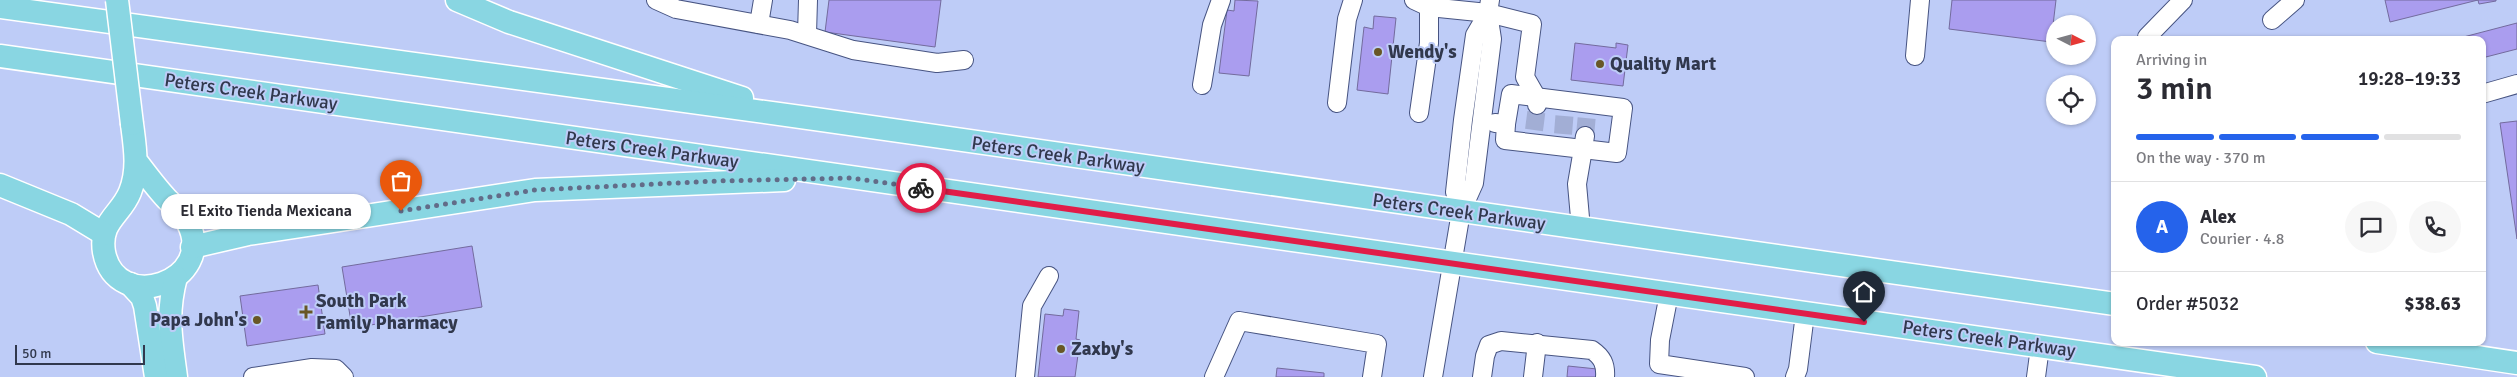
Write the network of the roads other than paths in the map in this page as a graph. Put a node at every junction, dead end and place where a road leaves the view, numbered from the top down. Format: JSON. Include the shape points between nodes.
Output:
{"nodes":[{"id":1,"x":117,"y":0,"type":"edge"},
{"id":2,"x":457,"y":0,"type":"edge"},
{"id":3,"x":656,"y":0,"type":"edge"},
{"id":4,"x":763,"y":0,"type":"edge"},
{"id":5,"x":808,"y":0,"type":"edge"},
{"id":6,"x":1221,"y":0,"type":"edge"},
{"id":7,"x":1353,"y":0,"type":"edge"},
{"id":8,"x":1920,"y":0,"type":"edge"},
{"id":9,"x":2183,"y":0,"type":"edge"},
{"id":10,"x":2295,"y":0,"type":"edge"},
{"id":11,"x":1422,"y":4,"type":"edge"},
{"id":12,"x":696,"y":6,"type":"edge"},
{"id":13,"x":1489,"y":6,"type":"edge"},
{"id":14,"x":0,"y":7,"type":"edge"},
{"id":15,"x":2272,"y":20,"type":"dead end"},
{"id":16,"x":759,"y":24,"type":"junction"},
{"id":17,"x":807,"y":34,"type":"junction"},
{"id":18,"x":2148,"y":36,"type":"edge"},
{"id":19,"x":0,"y":56,"type":"edge"},
{"id":20,"x":1914,"y":56,"type":"dead end"},
{"id":21,"x":964,"y":60,"type":"dead end"},
{"id":22,"x":1202,"y":84,"type":"dead end"},
{"id":23,"x":2517,"y":84,"type":"edge"},
{"id":24,"x":2486,"y":93,"type":"edge"},
{"id":25,"x":1537,"y":102,"type":"junction"},
{"id":26,"x":1337,"y":103,"type":"dead end"},
{"id":27,"x":1420,"y":113,"type":"dead end"},
{"id":28,"x":815,"y":119,"type":"junction"},
{"id":29,"x":1482,"y":121,"type":"junction"},
{"id":30,"x":1506,"y":124,"type":"junction"},
{"id":31,"x":1584,"y":142,"type":"junction"},
{"id":32,"x":137,"y":162,"type":"junction"},
{"id":33,"x":852,"y":178,"type":"junction"},
{"id":34,"x":0,"y":185,"type":"edge"},
{"id":35,"x":1461,"y":212,"type":"junction"},
{"id":36,"x":1581,"y":229,"type":"junction"},
{"id":37,"x":104,"y":234,"type":"junction"},
{"id":38,"x":192,"y":247,"type":"junction"},
{"id":39,"x":1452,"y":264,"type":"junction"},
{"id":40,"x":1049,"y":276,"type":"dead end"},
{"id":41,"x":176,"y":277,"type":"junction"},
{"id":42,"x":130,"y":284,"type":"junction"},
{"id":43,"x":1669,"y":294,"type":"junction"},
{"id":44,"x":2111,"y":303,"type":"edge"},
{"id":45,"x":1805,"y":314,"type":"junction"},
{"id":46,"x":1537,"y":343,"type":"junction"},
{"id":47,"x":2404,"y":346,"type":"edge"},
{"id":48,"x":2040,"y":347,"type":"junction"},
{"id":49,"x":2517,"y":363,"type":"edge"},
{"id":50,"x":1658,"y":370,"type":"edge"},
{"id":51,"x":313,"y":372,"type":"edge"},
{"id":52,"x":1799,"y":374,"type":"edge"},
{"id":53,"x":156,"y":377,"type":"edge"},
{"id":54,"x":176,"y":377,"type":"edge"},
{"id":55,"x":253,"y":377,"type":"edge"},
{"id":56,"x":344,"y":377,"type":"edge"},
{"id":57,"x":1025,"y":377,"type":"edge"},
{"id":58,"x":1214,"y":377,"type":"edge"},
{"id":59,"x":1372,"y":377,"type":"edge"},
{"id":60,"x":1433,"y":377,"type":"edge"},
{"id":61,"x":1482,"y":377,"type":"edge"},
{"id":62,"x":1533,"y":377,"type":"edge"},
{"id":63,"x":1605,"y":377,"type":"edge"},
{"id":64,"x":1745,"y":377,"type":"edge"},
{"id":65,"x":2036,"y":377,"type":"edge"},
{"id":66,"x":2255,"y":377,"type":"edge"}],
"edges":[{"from":1,"to":32,"type":"main road","bridge":true},
{"from":2,"to":28,"type":"main road","via":[[508,22],[706,88]]},
{"from":3,"to":12,"type":"street","via":[[676,9]]},
{"from":4,"to":16,"type":"street"},
{"from":5,"to":17,"type":"street"},
{"from":6,"to":22,"type":"street","via":[[1212,25]]},
{"from":7,"to":26,"type":"street","via":[[1346,18]]},
{"from":8,"to":20,"type":"street"},
{"from":9,"to":18,"type":"street"},
{"from":10,"to":15,"type":"street"},
{"from":11,"to":13,"type":"street"},
{"from":11,"to":27,"type":"street","via":[[1429,43]]},
{"from":12,"to":16,"type":"street"},
{"from":13,"to":25,"type":"street","via":[[1532,24],[1525,77]]},
{"from":13,"to":29,"type":"street","via":[[1492,40]]},
{"from":13,"to":35,"type":"street","via":[[1474,35],[1462,120],[1455,192]]},
{"from":14,"to":28,"type":"main road","name":"Peters Creek Parkway"},
{"from":16,"to":17,"type":"street"},
{"from":17,"to":21,"type":"street","via":[[853,50],[898,58],[936,63]]},
{"from":19,"to":33,"type":"main road","name":"Peters Creek Parkway"},
{"from":23,"to":24,"type":"street"},
{"from":25,"to":30,"type":"street","via":[[1511,94]]},
{"from":25,"to":31,"type":"street","via":[[1588,109],[1622,108],[1618,153]]},
{"from":28,"to":35,"type":"main road","name":"Peters Creek Parkway"},
{"from":29,"to":30,"type":"street"},
{"from":29,"to":35,"type":"street","via":[[1474,183]]},
{"from":30,"to":31,"type":"street","via":[[1505,140],[1533,136]]},
{"from":31,"to":36,"type":"street","via":[[1577,184]]},
{"from":32,"to":37,"type":"main road","via":[[126,201],[112,216]]},
{"from":32,"to":38,"type":"main road","via":[[188,222]]},
{"from":33,"to":38,"type":"main road","via":[[535,190],[248,234]]},
{"from":33,"to":39,"type":"main road","name":"Peters Creek Parkway"},
{"from":34,"to":37,"type":"main road","via":[[71,214]]},
{"from":35,"to":36,"type":"main road","name":"Peters Creek Parkway"},
{"from":35,"to":39,"type":"street"},
{"from":36,"to":44,"type":"main road","name":"Peters Creek Parkway"},
{"from":37,"to":42,"type":"main road","via":[[104,254],[108,263]]},
{"from":38,"to":41,"type":"main road","via":[[188,262]]},
{"from":39,"to":43,"type":"main road","name":"Peters Creek Parkway"},
{"from":39,"to":60,"type":"street"},
{"from":40,"to":57,"type":"street","via":[[1032,306]]},
{"from":41,"to":42,"type":"main road","via":[[159,286]]},
{"from":41,"to":54,"type":"main road","via":[[169,322]]},
{"from":42,"to":53,"type":"main road","via":[[142,297],[145,306]]},
{"from":43,"to":45,"type":"main road","name":"Peters Creek Parkway"},
{"from":43,"to":50,"type":"street"},
{"from":45,"to":48,"type":"main road","name":"Peters Creek Parkway"},
{"from":45,"to":52,"type":"street"},
{"from":46,"to":61,"type":"street","via":[[1501,341],[1489,345]]},
{"from":46,"to":62,"type":"street"},
{"from":46,"to":63,"type":"street","via":[[1592,350],[1602,357]]},
{"from":47,"to":49,"type":"main road"},
{"from":48,"to":65,"type":"street"},
{"from":48,"to":66,"type":"main road","name":"Peters Creek Parkway"},
{"from":50,"to":64,"type":"street"},
{"from":51,"to":55,"type":"street"},
{"from":51,"to":56,"type":"street","via":[[336,369]]},
{"from":58,"to":59,"type":"street","via":[[1239,321],[1377,344]]}]}
